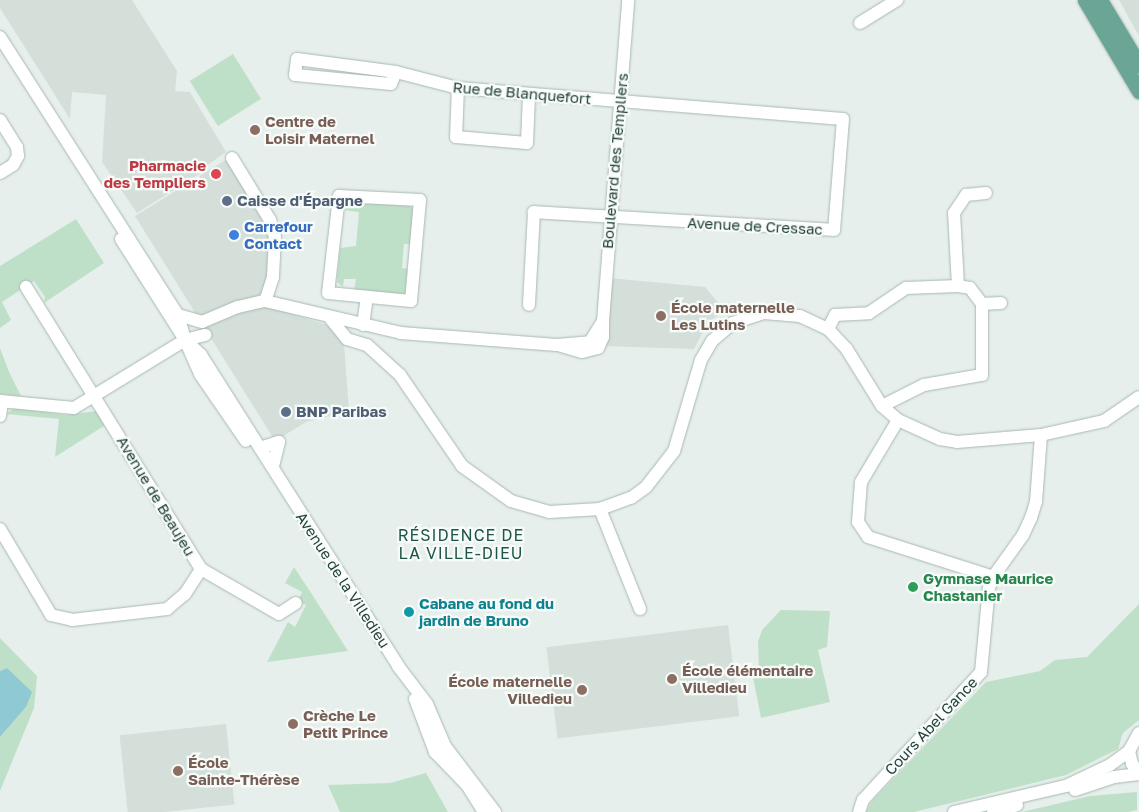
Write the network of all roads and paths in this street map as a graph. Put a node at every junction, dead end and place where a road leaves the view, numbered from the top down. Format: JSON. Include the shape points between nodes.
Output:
{"nodes":[{"id":1,"x":628,"y":0,"type":"edge"},
{"id":2,"x":897,"y":0,"type":"edge"},
{"id":3,"x":1077,"y":0,"type":"edge"},
{"id":4,"x":1085,"y":0,"type":"edge"},
{"id":5,"x":1100,"y":0,"type":"edge"},
{"id":6,"x":860,"y":23,"type":"dead end"},
{"id":7,"x":0,"y":37,"type":"edge"},
{"id":8,"x":1122,"y":63,"type":"junction"},
{"id":9,"x":1139,"y":65,"type":"edge"},
{"id":10,"x":396,"y":72,"type":"junction"},
{"id":11,"x":458,"y":88,"type":"junction"},
{"id":12,"x":1139,"y":92,"type":"edge"},
{"id":13,"x":529,"y":95,"type":"junction"},
{"id":14,"x":620,"y":102,"type":"junction"},
{"id":15,"x":0,"y":120,"type":"edge"},
{"id":16,"x":232,"y":158,"type":"dead end"},
{"id":17,"x":0,"y":173,"type":"edge"},
{"id":18,"x":92,"y":183,"type":"junction"},
{"id":19,"x":986,"y":193,"type":"dead end"},
{"id":20,"x":610,"y":217,"type":"junction"},
{"id":21,"x":958,"y":286,"type":"junction"},
{"id":22,"x":26,"y":287,"type":"dead end"},
{"id":23,"x":367,"y":298,"type":"junction"},
{"id":24,"x":265,"y":301,"type":"junction"},
{"id":25,"x":1001,"y":303,"type":"dead end"},
{"id":26,"x":982,"y":304,"type":"junction"},
{"id":27,"x":529,"y":305,"type":"dead end"},
{"id":28,"x":178,"y":315,"type":"junction"},
{"id":29,"x":218,"y":317,"type":"junction"},
{"id":30,"x":330,"y":318,"type":"junction"},
{"id":31,"x":343,"y":321,"type":"junction"},
{"id":32,"x":202,"y":322,"type":"junction"},
{"id":33,"x":363,"y":325,"type":"junction"},
{"id":34,"x":828,"y":329,"type":"junction"},
{"id":35,"x":205,"y":335,"type":"junction"},
{"id":36,"x":185,"y":340,"type":"junction"},
{"id":37,"x":366,"y":345,"type":"junction"},
{"id":38,"x":202,"y":355,"type":"junction"},
{"id":39,"x":1139,"y":396,"type":"edge"},
{"id":40,"x":97,"y":397,"type":"junction"},
{"id":41,"x":1,"y":401,"type":"edge"},
{"id":42,"x":882,"y":406,"type":"junction"},
{"id":43,"x":0,"y":416,"type":"edge"},
{"id":44,"x":898,"y":420,"type":"junction"},
{"id":45,"x":1041,"y":435,"type":"junction"},
{"id":46,"x":260,"y":448,"type":"junction"},
{"id":47,"x":273,"y":466,"type":"junction"},
{"id":48,"x":288,"y":494,"type":"junction"},
{"id":49,"x":600,"y":509,"type":"junction"},
{"id":50,"x":0,"y":529,"type":"edge"},
{"id":51,"x":201,"y":569,"type":"junction"},
{"id":52,"x":993,"y":578,"type":"junction"},
{"id":53,"x":296,"y":603,"type":"dead end"},
{"id":54,"x":640,"y":609,"type":"dead end"},
{"id":55,"x":398,"y":666,"type":"junction"},
{"id":56,"x":1139,"y":733,"type":"edge"},
{"id":57,"x":1129,"y":750,"type":"junction"},
{"id":58,"x":435,"y":752,"type":"junction"},
{"id":59,"x":455,"y":759,"type":"junction"},
{"id":60,"x":1139,"y":773,"type":"edge"},
{"id":61,"x":1007,"y":810,"type":"edge"},
{"id":62,"x":484,"y":812,"type":"edge"},
{"id":63,"x":495,"y":812,"type":"edge"},
{"id":64,"x":859,"y":812,"type":"edge"},
{"id":65,"x":954,"y":812,"type":"edge"},
{"id":66,"x":993,"y":812,"type":"edge"}],
"edges":[{"from":1,"to":14,"type":"street","name":"Boulevard des Templiers"},
{"from":2,"to":6,"type":"street"},
{"from":3,"to":8,"type":"main road","via":[[1092,26]]},
{"from":4,"to":8,"type":"main road"},
{"from":5,"to":9,"type":"main road"},
{"from":7,"to":18,"type":"street","name":"Avenue de la Villedieu"},
{"from":8,"to":12,"type":"main road"},
{"from":10,"to":10,"type":"street","name":"Rue de Blanquefort","via":[[391,84],[295,75],[297,59]]},
{"from":10,"to":11,"type":"street","name":"Rue de Blanquefort"},
{"from":11,"to":13,"type":"street","name":"Rue de Blanquefort"},
{"from":11,"to":13,"type":"street","via":[[456,137],[527,143]]},
{"from":13,"to":14,"type":"street","name":"Rue de Blanquefort"},
{"from":14,"to":20,"type":"street","name":"Boulevard des Templiers"},
{"from":14,"to":20,"type":"street","name":"Avenue de Cressac","via":[[843,119],[834,230]]},
{"from":15,"to":17,"type":"street","via":[[18,147],[13,165]]},
{"from":16,"to":24,"type":"street","via":[[270,220],[275,238],[273,277]]},
{"from":18,"to":28,"type":"street","name":"Avenue de la Villedieu"},
{"from":18,"to":36,"type":"street","name":"Avenue de la Villedieu","via":[[130,256]]},
{"from":19,"to":21,"type":"street","via":[[966,195],[954,214]]},
{"from":20,"to":27,"type":"street","via":[[534,212]]},
{"from":20,"to":33,"type":"street","name":"Boulevard des Templiers","via":[[603,337],[598,348],[582,352],[557,345],[401,333]]},
{"from":21,"to":26,"type":"street","via":[[970,288]]},
{"from":21,"to":34,"type":"street","via":[[906,288],[869,312],[835,315]]},
{"from":22,"to":40,"type":"street","name":"Avenue de Beaujeu"},
{"from":23,"to":23,"type":"street","via":[[411,301],[420,200],[339,196],[328,293]]},
{"from":23,"to":33,"type":"street"},
{"from":24,"to":29,"type":"street","name":"Boulevard des Templiers","via":[[238,307]]},
{"from":24,"to":30,"type":"street","name":"Boulevard des Templiers"},
{"from":25,"to":26,"type":"street"},
{"from":26,"to":42,"type":"street","via":[[982,375],[924,385]]},
{"from":28,"to":32,"type":"street"},
{"from":28,"to":36,"type":"street","name":"Avenue de la Villedieu"},
{"from":29,"to":32,"type":"street","name":"Boulevard des Templiers"},
{"from":29,"to":35,"type":"street","name":"Boulevard des Templiers"},
{"from":30,"to":31,"type":"street","name":"Boulevard des Templiers"},
{"from":30,"to":37,"type":"street","via":[[347,340]]},
{"from":31,"to":33,"type":"street","name":"Boulevard des Templiers"},
{"from":31,"to":37,"type":"street"},
{"from":32,"to":36,"type":"street"},
{"from":34,"to":42,"type":"street","via":[[846,348]]},
{"from":34,"to":49,"type":"street","via":[[800,316],[764,313],[733,323],[719,333],[701,360],[674,451],[658,474],[631,498]]},
{"from":35,"to":36,"type":"street"},
{"from":35,"to":38,"type":"street","name":"Boulevard des Templiers"},
{"from":36,"to":38,"type":"street","name":"Avenue de la Villedieu"},
{"from":36,"to":40,"type":"street"},
{"from":36,"to":48,"type":"street","name":"Avenue de la Villedieu","via":[[200,374],[269,474]]},
{"from":37,"to":49,"type":"street","via":[[400,375],[452,456],[474,476],[511,501],[530,507],[567,512]]},
{"from":38,"to":46,"type":"street","name":"Avenue de la Villedieu"},
{"from":39,"to":45,"type":"street","via":[[1104,421]]},
{"from":40,"to":41,"type":"street","via":[[74,408]]},
{"from":40,"to":51,"type":"street","name":"Avenue de Beaujeu"},
{"from":41,"to":43,"type":"street"},
{"from":42,"to":44,"type":"street"},
{"from":44,"to":45,"type":"street","via":[[940,439],[957,442]]},
{"from":44,"to":52,"type":"street","via":[[861,482],[858,522],[868,536]]},
{"from":45,"to":52,"type":"street","name":"Cours Abel Gance","via":[[1036,502],[1031,518]]},
{"from":46,"to":47,"type":"street","name":"Avenue de la Villedieu"},
{"from":46,"to":47,"type":"street","via":[[279,442]]},
{"from":47,"to":48,"type":"street","name":"Avenue de la Villedieu"},
{"from":48,"to":55,"type":"street","name":"Avenue de la Villedieu"},
{"from":49,"to":54,"type":"street"},
{"from":50,"to":51,"type":"street","name":"Avenue de Beaujeu","via":[[51,615],[72,620],[167,609],[185,594]]},
{"from":51,"to":53,"type":"street","via":[[279,614]]},
{"from":52,"to":64,"type":"street","name":"Cours Abel Gance","via":[[984,618],[981,672],[863,800]]},
{"from":55,"to":58,"type":"street","name":"Avenue de la Villedieu","via":[[401,679],[418,705]]},
{"from":55,"to":59,"type":"street","name":"Avenue de la Villedieu","via":[[427,704],[445,746]]},
{"from":56,"to":57,"type":"street"},
{"from":57,"to":60,"type":"street","via":[[1132,764]]},
{"from":57,"to":65,"type":"street","via":[[1110,765],[1066,786]]},
{"from":58,"to":59,"type":"street"},
{"from":58,"to":62,"type":"street","name":"Avenue de la Villedieu","via":[[467,785]]},
{"from":59,"to":63,"type":"street","name":"Avenue de la Villedieu"},
{"from":60,"to":61,"type":"street","via":[[1114,777]]},
{"from":61,"to":66,"type":"street"}]}
